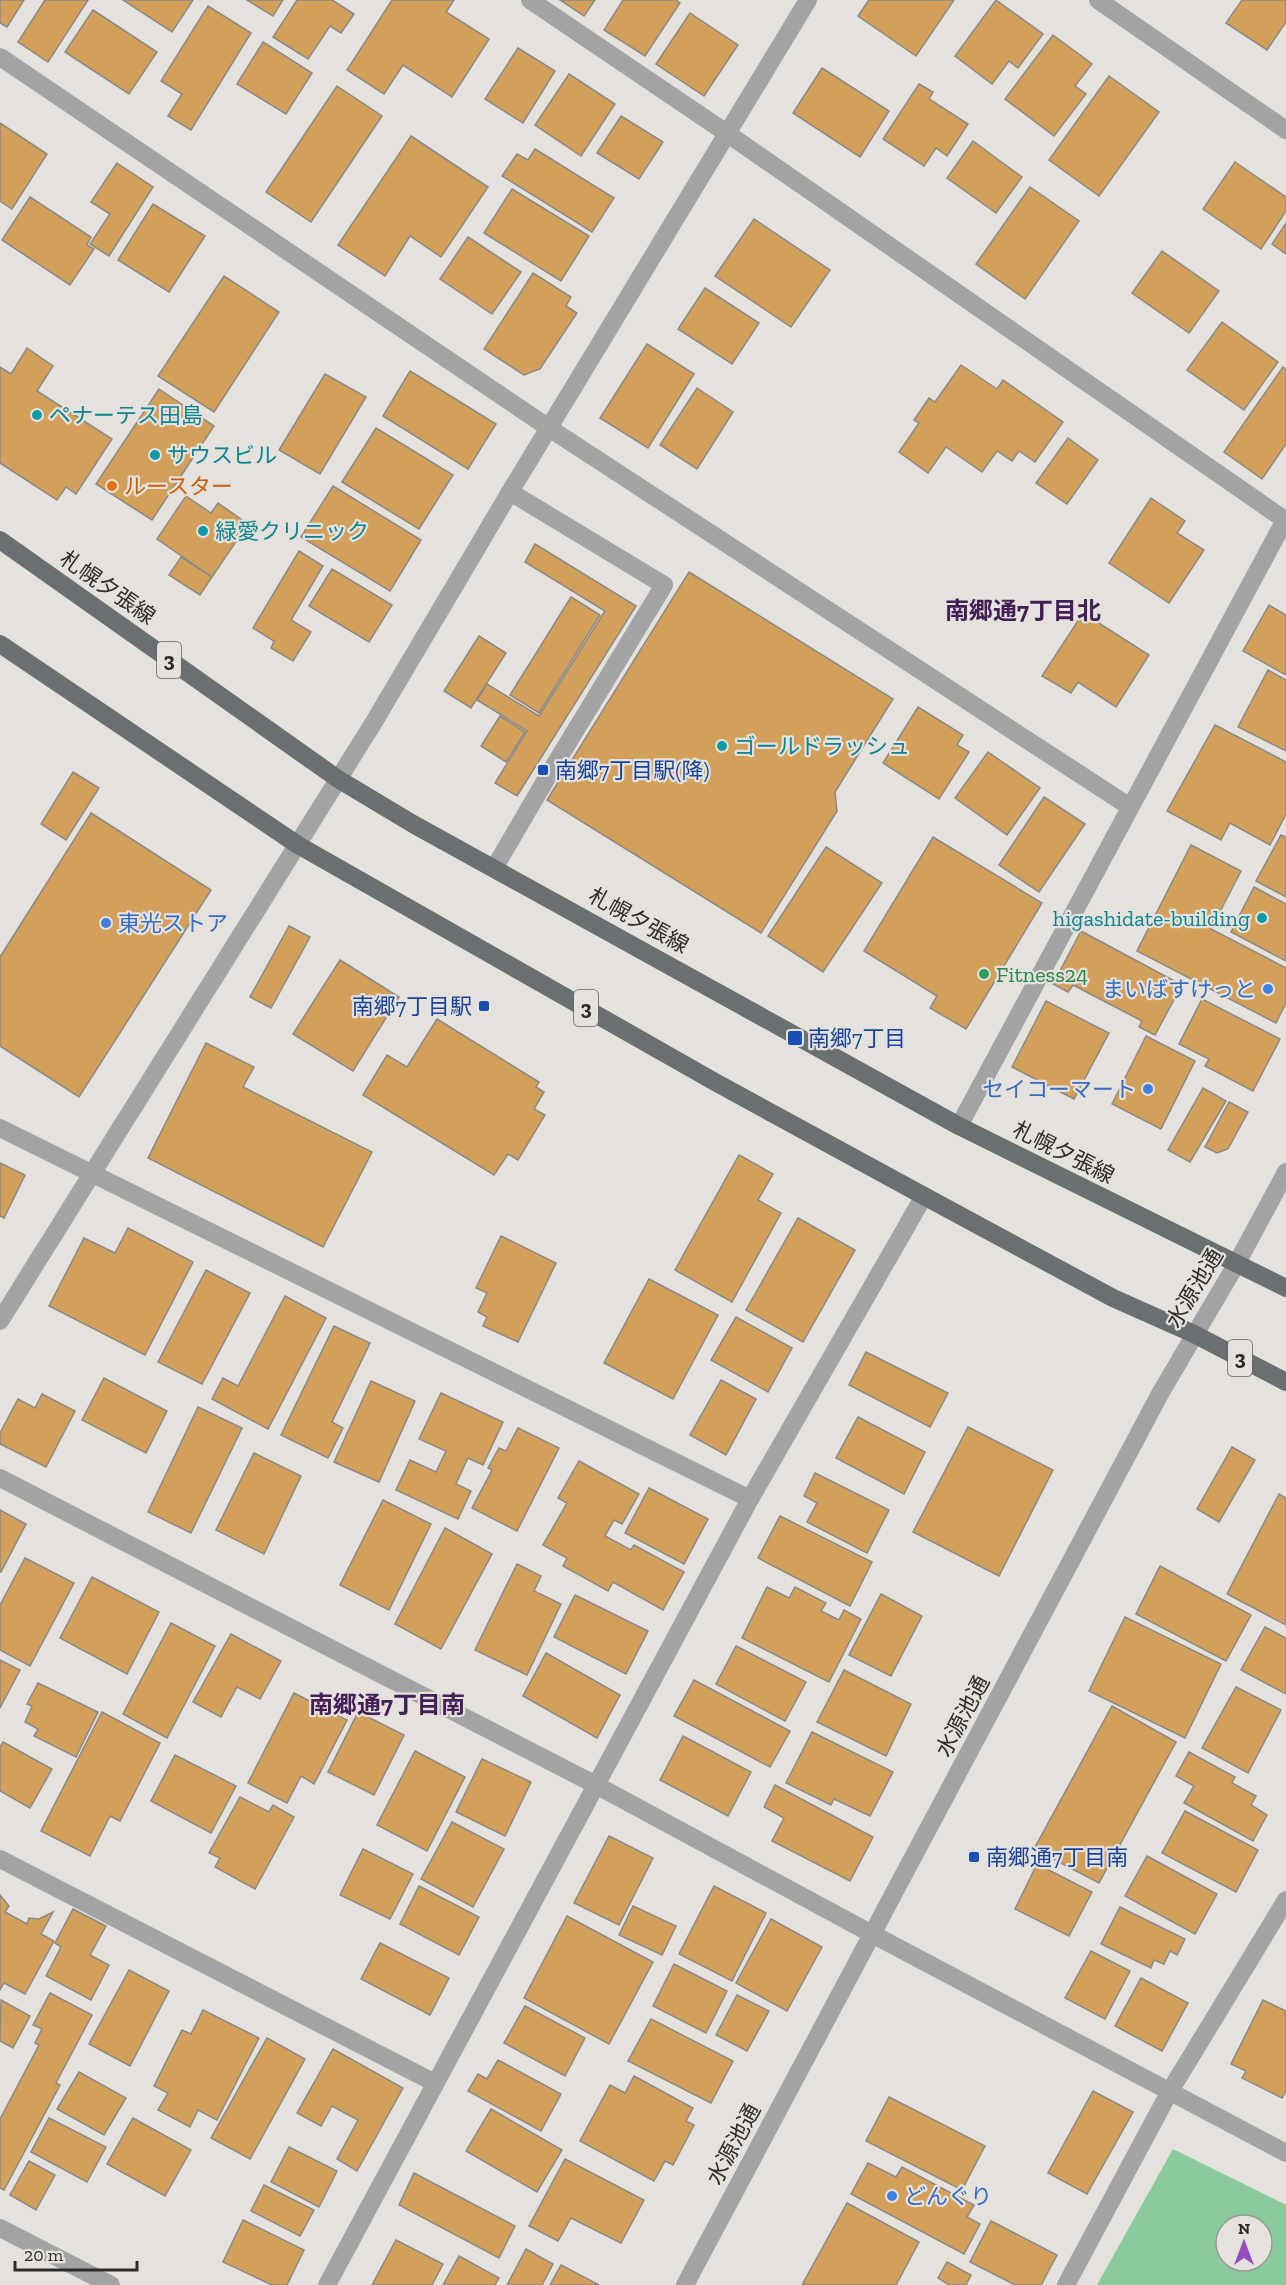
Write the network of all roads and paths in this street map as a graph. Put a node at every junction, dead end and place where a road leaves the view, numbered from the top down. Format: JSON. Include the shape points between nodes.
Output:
{"nodes":[{"id":1,"x":530,"y":0,"type":"edge"},
{"id":2,"x":808,"y":0,"type":"edge"},
{"id":3,"x":1098,"y":0,"type":"edge"},
{"id":4,"x":0,"y":57,"type":"edge"},
{"id":5,"x":1286,"y":130,"type":"edge"},
{"id":6,"x":728,"y":134,"type":"junction"},
{"id":7,"x":549,"y":428,"type":"junction"},
{"id":8,"x":510,"y":492,"type":"junction"},
{"id":9,"x":1286,"y":519,"type":"edge"},
{"id":10,"x":0,"y":540,"type":"edge"},
{"id":11,"x":0,"y":644,"type":"edge"},
{"id":12,"x":338,"y":779,"type":"junction"},
{"id":13,"x":1130,"y":807,"type":"junction"},
{"id":14,"x":298,"y":845,"type":"junction"},
{"id":15,"x":495,"y":867,"type":"junction"},
{"id":16,"x":959,"y":1126,"type":"junction"},
{"id":17,"x":0,"y":1128,"type":"edge"},
{"id":18,"x":1286,"y":1172,"type":"edge"},
{"id":19,"x":93,"y":1173,"type":"junction"},
{"id":20,"x":924,"y":1196,"type":"junction"},
{"id":21,"x":1237,"y":1263,"type":"junction"},
{"id":22,"x":1286,"y":1288,"type":"edge"},
{"id":23,"x":0,"y":1321,"type":"edge"},
{"id":24,"x":1194,"y":1334,"type":"junction"},
{"id":25,"x":1286,"y":1382,"type":"edge"},
{"id":26,"x":0,"y":1478,"type":"edge"},
{"id":27,"x":750,"y":1498,"type":"junction"},
{"id":28,"x":596,"y":1785,"type":"junction"},
{"id":29,"x":0,"y":1859,"type":"edge"},
{"id":30,"x":1286,"y":1900,"type":"edge"},
{"id":31,"x":872,"y":1934,"type":"junction"},
{"id":32,"x":435,"y":2083,"type":"junction"},
{"id":33,"x":1170,"y":2091,"type":"junction"},
{"id":34,"x":1286,"y":2153,"type":"edge"},
{"id":35,"x":0,"y":2228,"type":"edge"},
{"id":36,"x":111,"y":2285,"type":"edge"},
{"id":37,"x":327,"y":2285,"type":"edge"},
{"id":38,"x":685,"y":2285,"type":"edge"},
{"id":39,"x":1066,"y":2285,"type":"edge"}],
"edges":[{"from":1,"to":6,"type":"street"},
{"from":2,"to":6,"type":"street"},
{"from":3,"to":5,"type":"street"},
{"from":4,"to":7,"type":"street"},
{"from":6,"to":7,"type":"street"},
{"from":6,"to":9,"type":"street"},
{"from":7,"to":8,"type":"street"},
{"from":7,"to":13,"type":"street"},
{"from":8,"to":12,"type":"street"},
{"from":8,"to":15,"type":"street","via":[[664,585]]},
{"from":9,"to":13,"type":"street"},
{"from":10,"to":12,"type":"main road","name":"札幌夕張線","number":"3"},
{"from":11,"to":14,"type":"main road","number":"3"},
{"from":12,"to":14,"type":"street"},
{"from":12,"to":15,"type":"main road","name":"札幌夕張線","number":"3"},
{"from":13,"to":16,"type":"street"},
{"from":14,"to":19,"type":"street"},
{"from":14,"to":20,"type":"main road","number":"3"},
{"from":15,"to":16,"type":"main road","name":"札幌夕張線","number":"3"},
{"from":16,"to":21,"type":"main road","name":"札幌夕張線","number":"3"},
{"from":17,"to":19,"type":"street"},
{"from":18,"to":21,"type":"street","name":"水源池通"},
{"from":19,"to":23,"type":"street"},
{"from":19,"to":27,"type":"street"},
{"from":20,"to":24,"type":"main road","number":"3","via":[[1113,1298]]},
{"from":20,"to":27,"type":"street"},
{"from":21,"to":22,"type":"main road","name":"札幌夕張線","number":"3"},
{"from":21,"to":24,"type":"street","name":"水源池通"},
{"from":24,"to":25,"type":"main road","number":"3"},
{"from":24,"to":31,"type":"street","name":"水源池通"},
{"from":26,"to":28,"type":"street"},
{"from":27,"to":28,"type":"street"},
{"from":28,"to":31,"type":"street"},
{"from":28,"to":32,"type":"street"},
{"from":29,"to":32,"type":"street"},
{"from":30,"to":33,"type":"street"},
{"from":31,"to":33,"type":"street"},
{"from":31,"to":38,"type":"street","name":"水源池通"},
{"from":32,"to":37,"type":"street"},
{"from":33,"to":34,"type":"street"},
{"from":33,"to":39,"type":"street"},
{"from":35,"to":36,"type":"street"}]}
